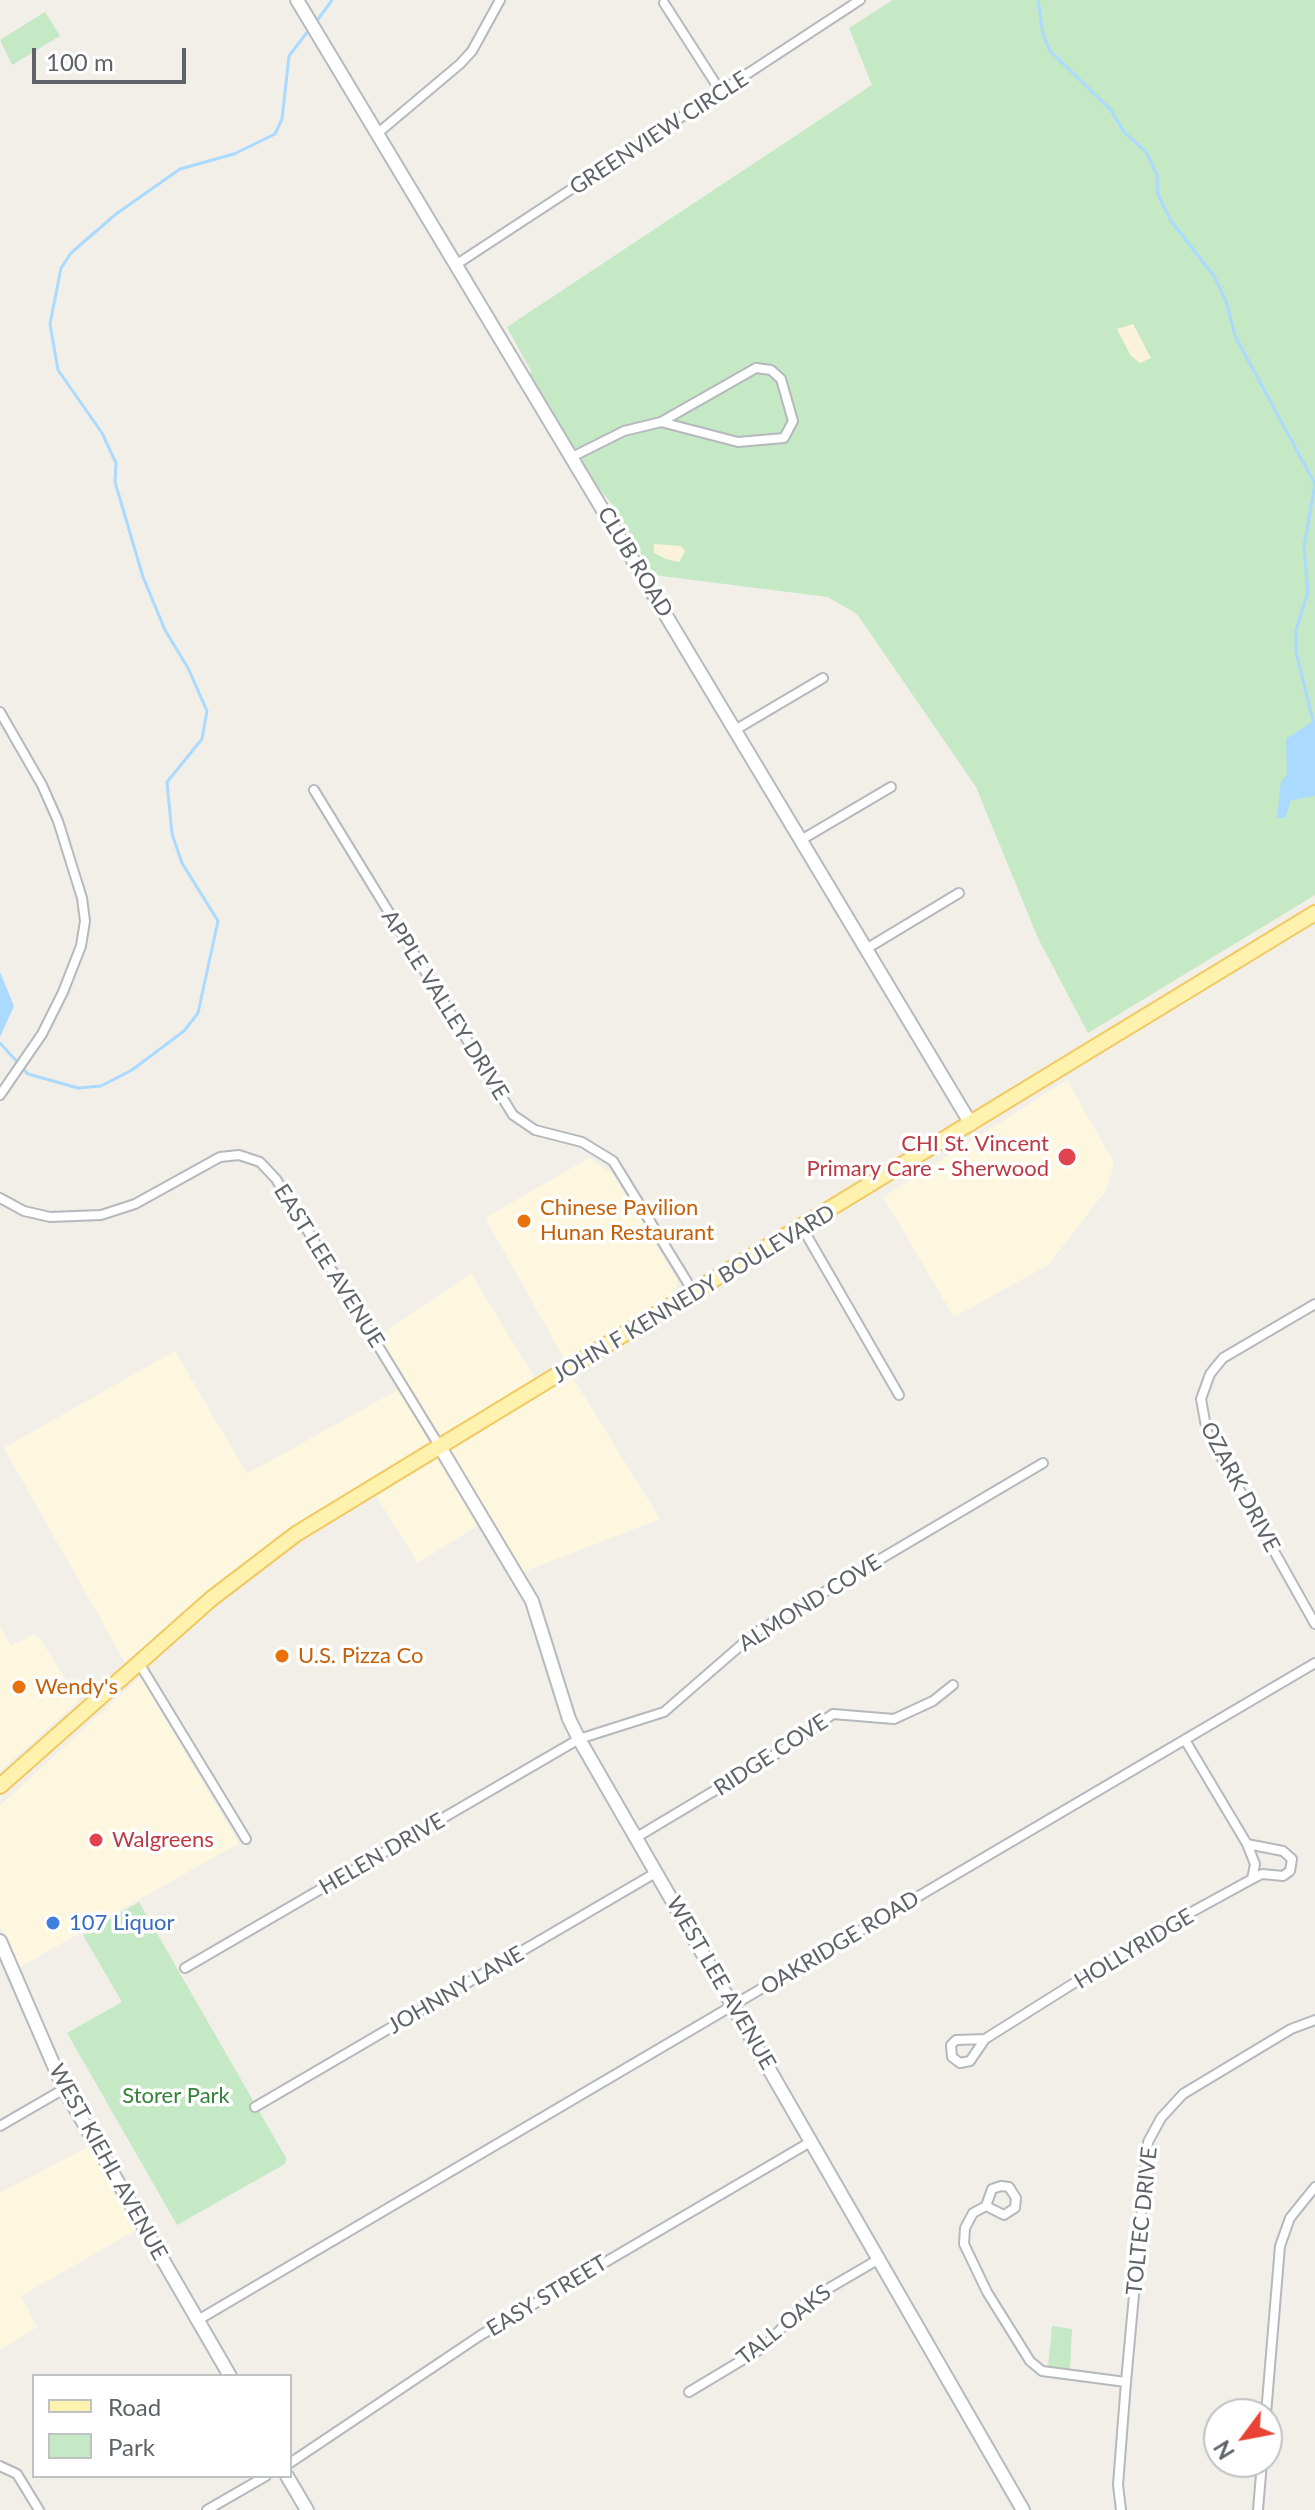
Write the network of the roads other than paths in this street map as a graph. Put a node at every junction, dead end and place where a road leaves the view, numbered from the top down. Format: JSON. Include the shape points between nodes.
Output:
{"nodes":[{"id":1,"x":297,"y":0,"type":"edge"},
{"id":2,"x":500,"y":0,"type":"edge"},
{"id":3,"x":860,"y":0,"type":"edge"},
{"id":4,"x":664,"y":3,"type":"dead end"},
{"id":5,"x":721,"y":92,"type":"junction"},
{"id":6,"x":378,"y":133,"type":"junction"},
{"id":7,"x":457,"y":264,"type":"junction"},
{"id":8,"x":661,"y":422,"type":"junction"},
{"id":9,"x":572,"y":457,"type":"junction"},
{"id":10,"x":823,"y":678,"type":"dead end"},
{"id":11,"x":0,"y":712,"type":"edge"},
{"id":12,"x":735,"y":730,"type":"junction"},
{"id":13,"x":891,"y":787,"type":"dead end"},
{"id":14,"x":314,"y":790,"type":"dead end"},
{"id":15,"x":801,"y":840,"type":"junction"},
{"id":16,"x":959,"y":893,"type":"dead end"},
{"id":17,"x":1315,"y":913,"type":"edge"},
{"id":18,"x":866,"y":949,"type":"junction"},
{"id":19,"x":0,"y":1095,"type":"edge"},
{"id":20,"x":971,"y":1124,"type":"junction"},
{"id":21,"x":0,"y":1198,"type":"edge"},
{"id":22,"x":803,"y":1229,"type":"junction"},
{"id":23,"x":694,"y":1294,"type":"junction"},
{"id":24,"x":1315,"y":1304,"type":"edge"},
{"id":25,"x":899,"y":1395,"type":"dead end"},
{"id":26,"x":440,"y":1447,"type":"junction"},
{"id":27,"x":1043,"y":1463,"type":"dead end"},
{"id":28,"x":1315,"y":1624,"type":"edge"},
{"id":29,"x":139,"y":1663,"type":"junction"},
{"id":30,"x":1315,"y":1663,"type":"edge"},
{"id":31,"x":953,"y":1685,"type":"dead end"},
{"id":32,"x":579,"y":1739,"type":"junction"},
{"id":33,"x":1185,"y":1740,"type":"junction"},
{"id":34,"x":0,"y":1786,"type":"edge"},
{"id":35,"x":637,"y":1837,"type":"junction"},
{"id":36,"x":246,"y":1839,"type":"dead end"},
{"id":37,"x":1247,"y":1844,"type":"junction"},
{"id":38,"x":657,"y":1872,"type":"junction"},
{"id":39,"x":1252,"y":1879,"type":"junction"},
{"id":40,"x":2,"y":1949,"type":"edge"},
{"id":41,"x":185,"y":1968,"type":"dead end"},
{"id":42,"x":734,"y":2006,"type":"junction"},
{"id":43,"x":1315,"y":2020,"type":"edge"},
{"id":44,"x":985,"y":2039,"type":"dead end"},
{"id":45,"x":64,"y":2089,"type":"junction"},
{"id":46,"x":255,"y":2107,"type":"dead end"},
{"id":47,"x":0,"y":2126,"type":"edge"},
{"id":48,"x":812,"y":2141,"type":"junction"},
{"id":49,"x":1315,"y":2187,"type":"edge"},
{"id":50,"x":986,"y":2206,"type":"dead end"},
{"id":51,"x":879,"y":2259,"type":"junction"},
{"id":52,"x":198,"y":2320,"type":"junction"},
{"id":53,"x":229,"y":2374,"type":"edge"},
{"id":54,"x":1126,"y":2382,"type":"junction"},
{"id":55,"x":689,"y":2392,"type":"dead end"},
{"id":56,"x":1267,"y":2398,"type":"edge"},
{"id":57,"x":292,"y":2462,"type":"edge"},
{"id":58,"x":0,"y":2466,"type":"edge"},
{"id":59,"x":263,"y":2478,"type":"edge"},
{"id":60,"x":288,"y":2478,"type":"edge"},
{"id":61,"x":1261,"y":2478,"type":"edge"},
{"id":62,"x":39,"y":2510,"type":"edge"},
{"id":63,"x":207,"y":2510,"type":"edge"},
{"id":64,"x":307,"y":2510,"type":"edge"},
{"id":65,"x":1023,"y":2510,"type":"edge"},
{"id":66,"x":1121,"y":2510,"type":"edge"},
{"id":67,"x":1258,"y":2510,"type":"edge"}],
"edges":[{"from":1,"to":6,"type":"street","name":"CLUB ROAD"},
{"from":2,"to":6,"type":"street","via":[[472,51]]},
{"from":3,"to":5,"type":"street","name":"GREENVIEW CIRCLE"},
{"from":4,"to":5,"type":"street"},
{"from":5,"to":7,"type":"street","name":"GREENVIEW CIRCLE"},
{"from":6,"to":7,"type":"street","name":"CLUB ROAD"},
{"from":7,"to":9,"type":"street","name":"CLUB ROAD"},
{"from":8,"to":8,"type":"street","via":[[724,440],[768,442],[784,438],[793,421],[781,379],[763,367]]},
{"from":8,"to":9,"type":"street","via":[[624,431]]},
{"from":9,"to":12,"type":"street","name":"CLUB ROAD"},
{"from":10,"to":12,"type":"street"},
{"from":11,"to":19,"type":"street","via":[[58,821],[85,921],[76,963],[28,1056]]},
{"from":12,"to":15,"type":"street","name":"CLUB ROAD"},
{"from":13,"to":15,"type":"street"},
{"from":14,"to":23,"type":"street","name":"APPLE VALLEY DRIVE","via":[[513,1115],[535,1130],[582,1142],[613,1161]]},
{"from":15,"to":18,"type":"street","name":"CLUB ROAD"},
{"from":16,"to":18,"type":"street"},
{"from":17,"to":20,"type":"main road","name":"JOHN F KENNEDY BOULEVARD"},
{"from":18,"to":20,"type":"street","name":"CLUB ROAD"},
{"from":20,"to":22,"type":"main road","name":"JOHN F KENNEDY BOULEVARD"},
{"from":21,"to":26,"type":"street","name":"EAST LEE AVENUE","via":[[50,1217],[101,1215],[135,1204],[220,1157],[239,1155],[260,1162],[276,1179]]},
{"from":22,"to":23,"type":"main road","name":"JOHN F KENNEDY BOULEVARD"},
{"from":22,"to":25,"type":"street"},
{"from":23,"to":26,"type":"main road","name":"JOHN F KENNEDY BOULEVARD"},
{"from":24,"to":28,"type":"street","name":"OZARK DRIVE","via":[[1223,1358],[1201,1399],[1207,1432]]},
{"from":26,"to":29,"type":"main road","name":"JOHN F KENNEDY BOULEVARD","via":[[264,1557]]},
{"from":26,"to":32,"type":"street","name":"WEST LEE AVENUE","via":[[532,1601]]},
{"from":27,"to":32,"type":"street","name":"ALMOND COVE","via":[[755,1633],[664,1712]]},
{"from":29,"to":34,"type":"main road","name":"JOHN F KENNEDY BOULEVARD"},
{"from":29,"to":36,"type":"street"},
{"from":30,"to":33,"type":"street","name":"OAKRIDGE ROAD"},
{"from":31,"to":35,"type":"street","name":"RIDGE COVE","via":[[894,1719],[833,1714]]},
{"from":32,"to":35,"type":"street","name":"WEST LEE AVENUE"},
{"from":32,"to":41,"type":"street","name":"HELEN DRIVE"},
{"from":33,"to":37,"type":"street"},
{"from":33,"to":42,"type":"street","name":"OAKRIDGE ROAD"},
{"from":35,"to":38,"type":"street","name":"WEST LEE AVENUE"},
{"from":37,"to":39,"type":"street","via":[[1255,1864]]},
{"from":37,"to":39,"type":"street","name":"HOLLYRIDGE","via":[[1286,1852],[1292,1859],[1283,1876],[1262,1874]]},
{"from":38,"to":42,"type":"street","name":"WEST LEE AVENUE"},
{"from":38,"to":46,"type":"street","name":"JOHNNY LANE"},
{"from":39,"to":44,"type":"street","name":"HOLLYRIDGE","via":[[1157,1931]]},
{"from":40,"to":45,"type":"street","name":"WEST KIEHL AVENUE"},
{"from":42,"to":48,"type":"street","name":"WEST LEE AVENUE"},
{"from":42,"to":52,"type":"street","name":"OAKRIDGE ROAD"},
{"from":43,"to":54,"type":"street","name":"TOLTEC DRIVE","via":[[1183,2094],[1152,2132],[1145,2158]]},
{"from":45,"to":47,"type":"street"},
{"from":45,"to":52,"type":"street","name":"WEST KIEHL AVENUE"},
{"from":48,"to":51,"type":"street","name":"WEST LEE AVENUE"},
{"from":48,"to":57,"type":"street","name":"EASY STREET","via":[[481,2335]]},
{"from":49,"to":56,"type":"street","via":[[1290,2218],[1280,2246]]},
{"from":50,"to":54,"type":"street","via":[[968,2220],[964,2244],[1030,2361],[1042,2371]]},
{"from":51,"to":55,"type":"street","name":"TALL OAKS","via":[[807,2301],[764,2347]]},
{"from":51,"to":65,"type":"street","name":"WEST LEE AVENUE"},
{"from":52,"to":53,"type":"street","name":"WEST KIEHL AVENUE"},
{"from":54,"to":66,"type":"street","name":"TOLTEC DRIVE"},
{"from":58,"to":62,"type":"street","via":[[17,2474]]},
{"from":59,"to":63,"type":"street"},
{"from":60,"to":64,"type":"street"},
{"from":61,"to":67,"type":"street"}]}
